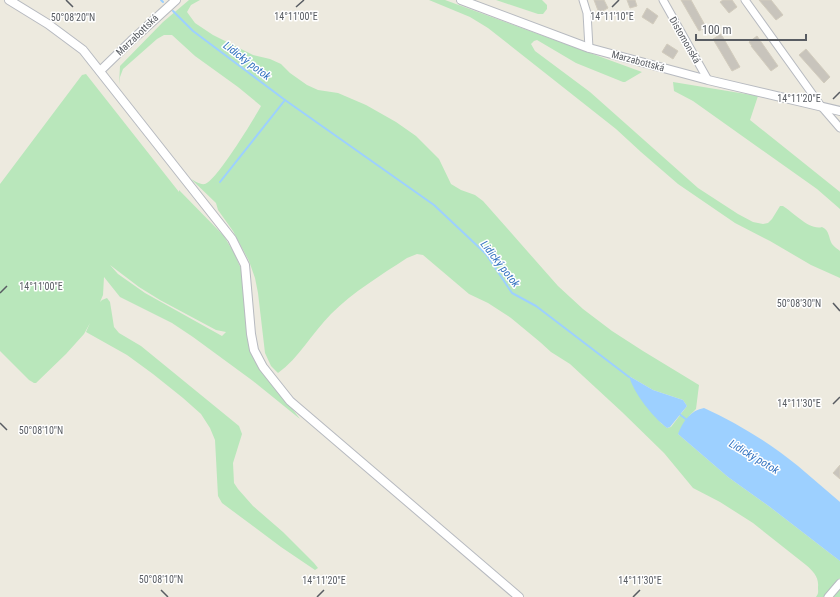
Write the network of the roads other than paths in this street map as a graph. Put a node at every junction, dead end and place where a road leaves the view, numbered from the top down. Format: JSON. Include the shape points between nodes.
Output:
{"nodes":[{"id":1,"x":9,"y":0,"type":"edge"},
{"id":2,"x":176,"y":0,"type":"edge"},
{"id":3,"x":461,"y":0,"type":"edge"},
{"id":4,"x":583,"y":0,"type":"edge"},
{"id":5,"x":663,"y":0,"type":"edge"},
{"id":6,"x":745,"y":0,"type":"edge"},
{"id":7,"x":589,"y":48,"type":"junction"},
{"id":8,"x":100,"y":71,"type":"junction"},
{"id":9,"x":708,"y":80,"type":"junction"},
{"id":10,"x":821,"y":106,"type":"junction"},
{"id":11,"x":840,"y":111,"type":"edge"},
{"id":12,"x":840,"y":128,"type":"edge"},
{"id":13,"x":840,"y":583,"type":"edge"},
{"id":14,"x":519,"y":597,"type":"edge"},
{"id":15,"x":828,"y":597,"type":"edge"}],
"edges":[{"from":1,"to":8,"type":"street","via":[[83,50]]},
{"from":2,"to":8,"type":"street","name":"Marzabottská"},
{"from":3,"to":7,"type":"street","name":"Marzabottská"},
{"from":4,"to":7,"type":"street","via":[[587,13]]},
{"from":5,"to":9,"type":"street","name":"Distomonská"},
{"from":6,"to":10,"type":"street"},
{"from":7,"to":9,"type":"street","name":"Marzabottská"},
{"from":8,"to":14,"type":"street","via":[[232,238],[245,265],[254,350],[263,367],[290,401]]},
{"from":9,"to":10,"type":"street","name":"Marzabottská"},
{"from":10,"to":11,"type":"street","name":"Marzabottská"},
{"from":10,"to":12,"type":"street"},
{"from":13,"to":15,"type":"street"}]}
